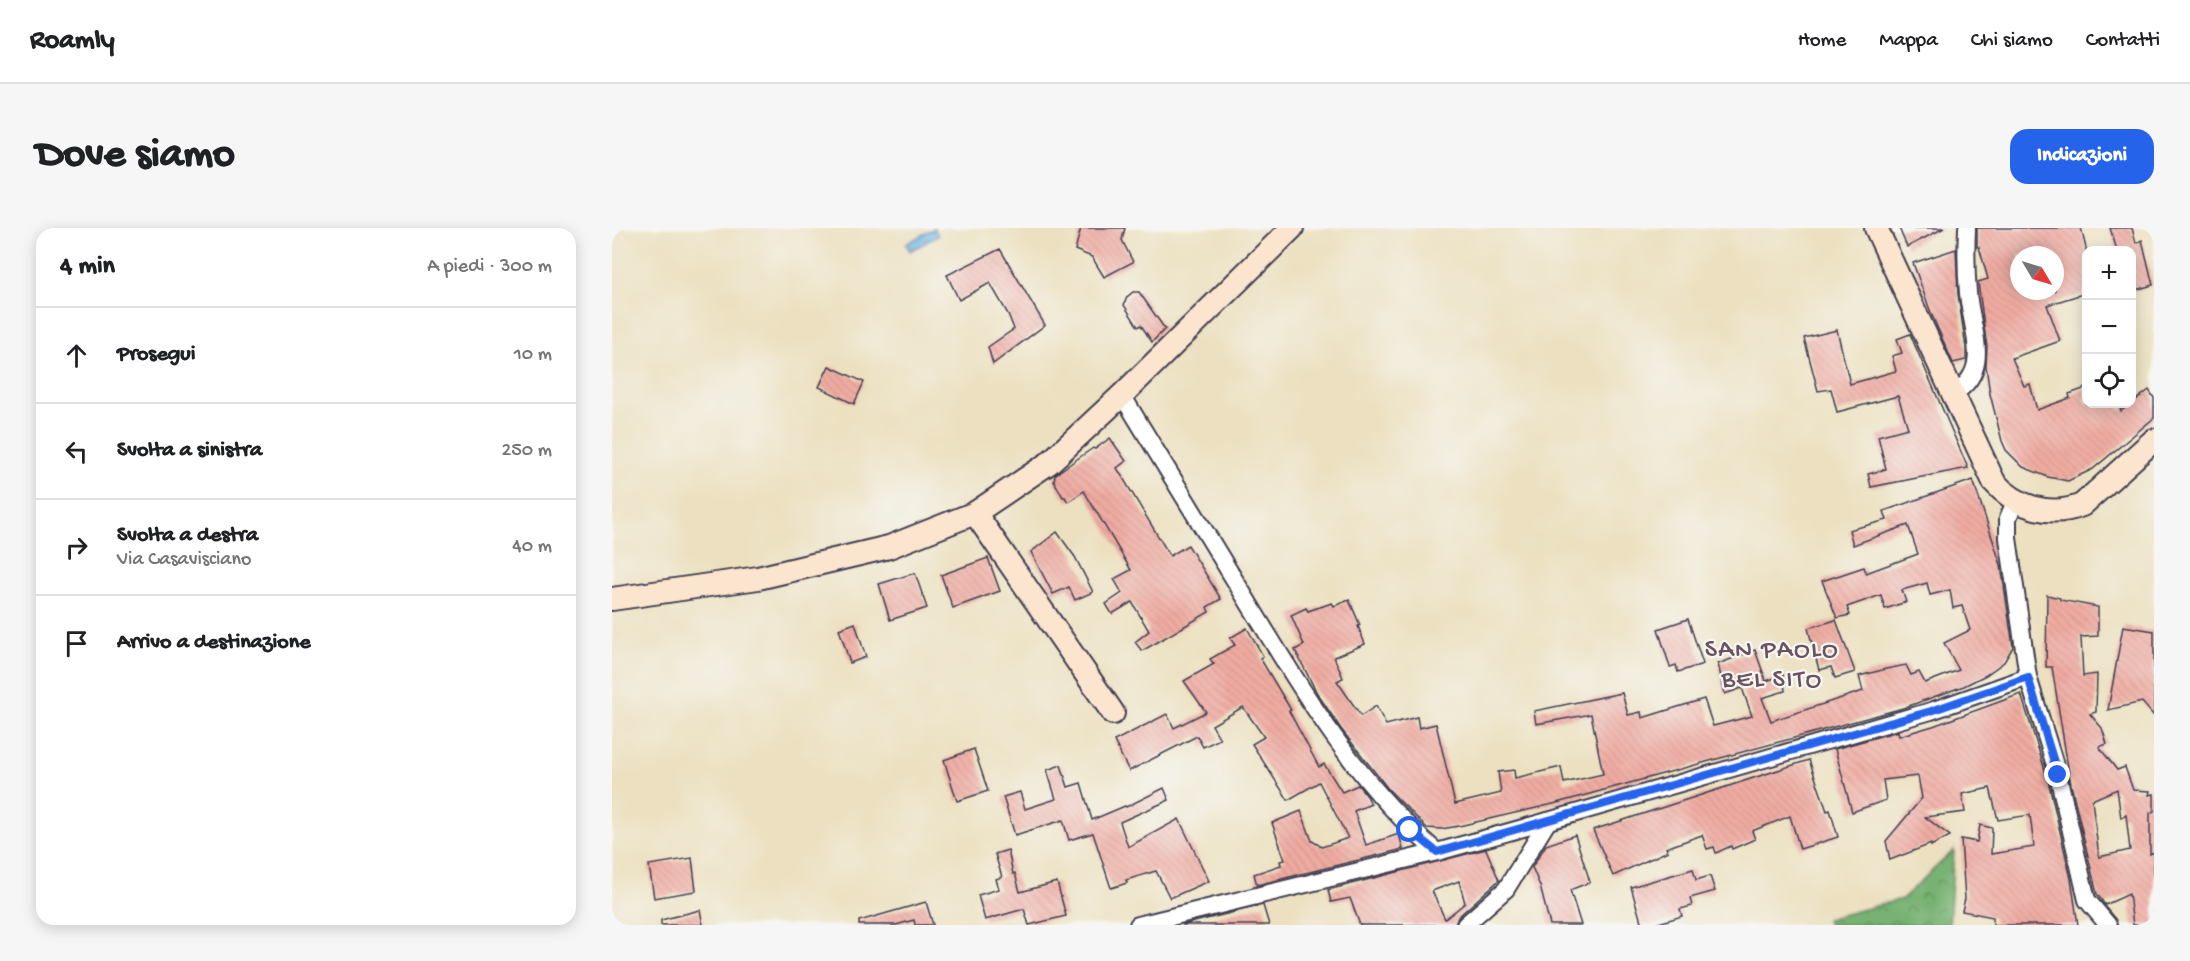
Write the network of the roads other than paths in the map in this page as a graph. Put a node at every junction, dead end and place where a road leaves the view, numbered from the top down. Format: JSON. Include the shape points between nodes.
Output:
{"nodes":[{"id":1,"x":1292,"y":228,"type":"edge"},
{"id":2,"x":1876,"y":228,"type":"edge"},
{"id":3,"x":1967,"y":228,"type":"edge"},
{"id":4,"x":1954,"y":393,"type":"junction"},
{"id":5,"x":1122,"y":395,"type":"junction"},
{"id":6,"x":2154,"y":440,"type":"edge"},
{"id":7,"x":2016,"y":500,"type":"junction"},
{"id":8,"x":975,"y":513,"type":"junction"},
{"id":9,"x":612,"y":599,"type":"edge"},
{"id":10,"x":2028,"y":677,"type":"junction"},
{"id":11,"x":1113,"y":713,"type":"dead end"},
{"id":12,"x":1548,"y":821,"type":"junction"},
{"id":13,"x":1437,"y":852,"type":"junction"},
{"id":14,"x":1138,"y":925,"type":"edge"},
{"id":15,"x":1465,"y":925,"type":"edge"},
{"id":16,"x":2108,"y":925,"type":"edge"}],
"edges":[{"from":1,"to":5,"type":"main road"},
{"from":2,"to":4,"type":"main road"},
{"from":3,"to":4,"type":"street","via":[[1968,288],[1977,362],[1974,375]]},
{"from":4,"to":7,"type":"main road","via":[[1994,482]]},
{"from":5,"to":8,"type":"main road","via":[[1049,463]]},
{"from":5,"to":13,"type":"street","via":[[1300,686],[1360,774],[1410,830]]},
{"from":6,"to":7,"type":"main road","via":[[2082,505],[2051,512]]},
{"from":7,"to":10,"type":"street","via":[[2008,518],[2008,538]]},
{"from":8,"to":9,"type":"main road","via":[[867,552],[758,578]]},
{"from":8,"to":11,"type":"main road"},
{"from":10,"to":12,"type":"street","via":[[1931,711]]},
{"from":10,"to":16,"type":"street","via":[[2058,775],[2087,900]]},
{"from":12,"to":13,"type":"street"},
{"from":12,"to":15,"type":"street","via":[[1506,890]]},
{"from":13,"to":14,"type":"street"}]}
